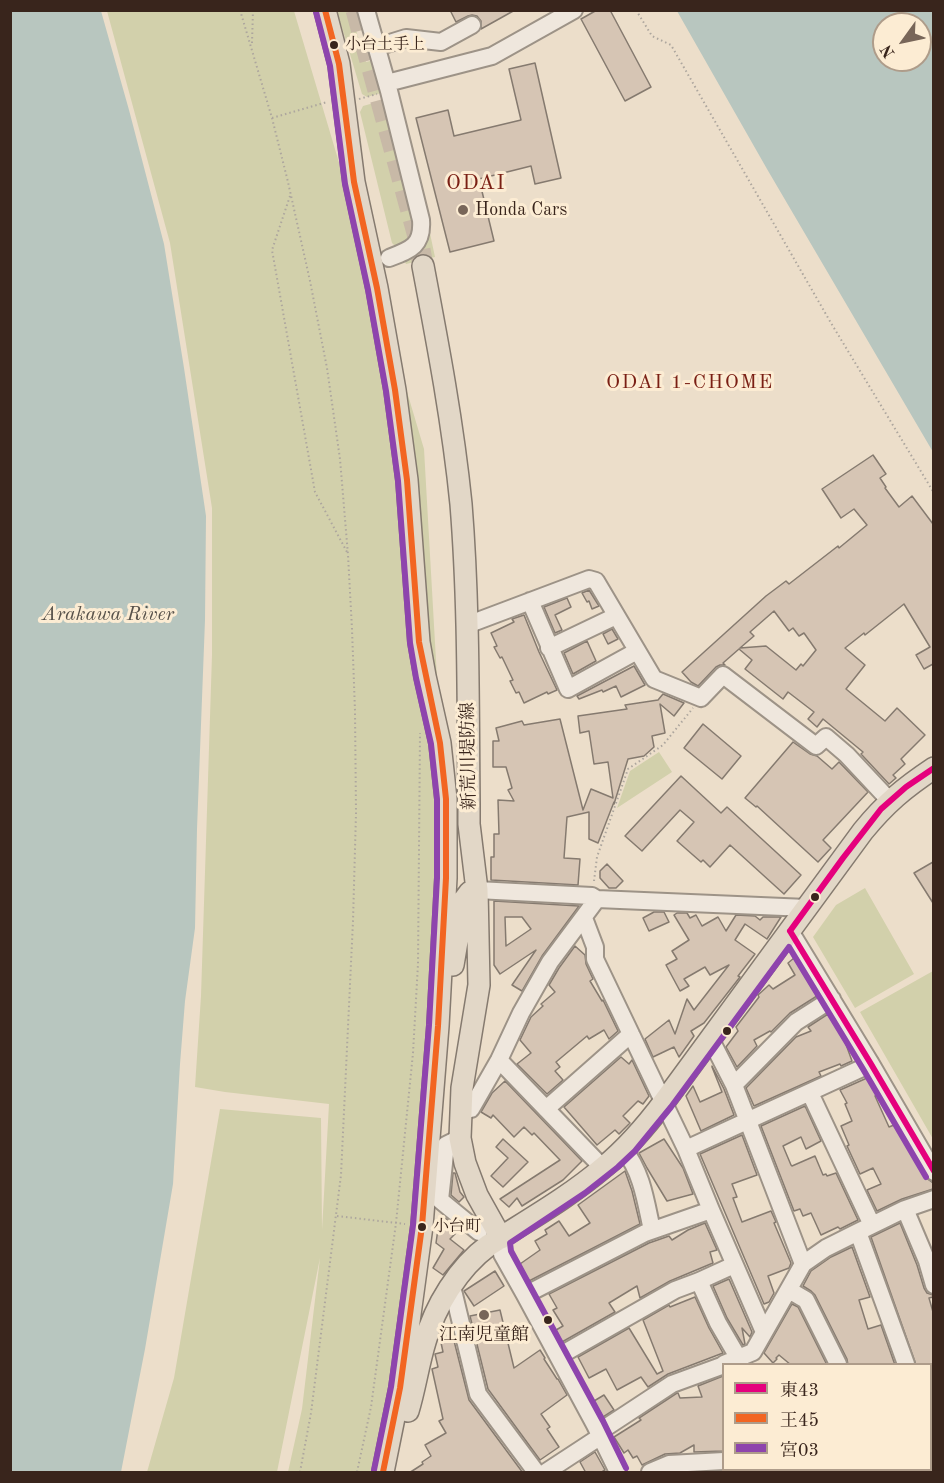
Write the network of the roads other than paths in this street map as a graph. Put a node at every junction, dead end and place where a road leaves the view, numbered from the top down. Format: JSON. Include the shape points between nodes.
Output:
{"nodes":[{"id":1,"x":325,"y":10,"type":"edge"},
{"id":2,"x":366,"y":10,"type":"edge"},
{"id":3,"x":574,"y":10,"type":"edge"},
{"id":4,"x":472,"y":25,"type":"dead end"},
{"id":5,"x":377,"y":47,"type":"junction"},
{"id":6,"x":388,"y":87,"type":"junction"},
{"id":7,"x":388,"y":258,"type":"dead end"},
{"id":8,"x":423,"y":266,"type":"tunnel mouth"},
{"id":9,"x":530,"y":601,"type":"junction"},
{"id":10,"x":616,"y":616,"type":"junction"},
{"id":11,"x":467,"y":625,"type":"junction"},
{"id":12,"x":549,"y":648,"type":"junction"},
{"id":13,"x":637,"y":651,"type":"junction"},
{"id":14,"x":933,"y":768,"type":"edge"},
{"id":15,"x":890,"y":801,"type":"junction"},
{"id":16,"x":477,"y":890,"type":"junction"},
{"id":17,"x":595,"y":897,"type":"junction"},
{"id":18,"x":807,"y":908,"type":"junction"},
{"id":19,"x":584,"y":918,"type":"junction"},
{"id":20,"x":790,"y":932,"type":"junction"},
{"id":21,"x":832,"y":999,"type":"junction"},
{"id":22,"x":438,"y":1026,"type":"junction"},
{"id":23,"x":631,"y":1034,"type":"junction"},
{"id":24,"x":711,"y":1040,"type":"junction"},
{"id":25,"x":499,"y":1059,"type":"junction"},
{"id":26,"x":871,"y":1064,"type":"junction"},
{"id":27,"x":734,"y":1085,"type":"junction"},
{"id":28,"x":810,"y":1093,"type":"junction"},
{"id":29,"x":664,"y":1102,"type":"junction"},
{"id":30,"x":546,"y":1109,"type":"junction"},
{"id":31,"x":460,"y":1111,"type":"junction"},
{"id":32,"x":748,"y":1121,"type":"junction"},
{"id":33,"x":460,"y":1138,"type":"junction"},
{"id":34,"x":686,"y":1149,"type":"junction"},
{"id":35,"x":624,"y":1150,"type":"junction"},
{"id":36,"x":603,"y":1168,"type":"junction"},
{"id":37,"x":933,"y":1172,"type":"edge"},
{"id":38,"x":933,"y":1199,"type":"edge"},
{"id":39,"x":484,"y":1208,"type":"junction"},
{"id":40,"x":905,"y":1209,"type":"junction"},
{"id":41,"x":711,"y":1210,"type":"junction"},
{"id":42,"x":464,"y":1219,"type":"junction"},
{"id":43,"x":865,"y":1228,"type":"junction"},
{"id":44,"x":652,"y":1230,"type":"junction"},
{"id":45,"x":479,"y":1232,"type":"dead end"},
{"id":46,"x":501,"y":1238,"type":"junction"},
{"id":47,"x":803,"y":1264,"type":"junction"},
{"id":48,"x":735,"y":1265,"type":"junction"},
{"id":49,"x":699,"y":1281,"type":"junction"},
{"id":50,"x":933,"y":1285,"type":"edge"},
{"id":51,"x":452,"y":1286,"type":"junction"},
{"id":52,"x":789,"y":1290,"type":"junction"},
{"id":53,"x":525,"y":1295,"type":"junction"},
{"id":54,"x":764,"y":1332,"type":"junction"},
{"id":55,"x":559,"y":1356,"type":"junction"},
{"id":56,"x":739,"y":1361,"type":"edge"},
{"id":57,"x":837,"y":1363,"type":"edge"},
{"id":58,"x":905,"y":1363,"type":"edge"},
{"id":59,"x":722,"y":1367,"type":"edge"},
{"id":60,"x":600,"y":1434,"type":"junction"},
{"id":61,"x":722,"y":1461,"type":"edge"},
{"id":62,"x":385,"y":1467,"type":"edge"},
{"id":63,"x":689,"y":1468,"type":"edge"},
{"id":64,"x":536,"y":1473,"type":"edge"},
{"id":65,"x":546,"y":1473,"type":"edge"},
{"id":66,"x":618,"y":1473,"type":"edge"},
{"id":67,"x":650,"y":1473,"type":"edge"}],
"edges":[{"from":1,"to":22,"type":"main road","via":[[339,64],[340,101],[395,390],[419,642],[443,762],[446,878]]},
{"from":2,"to":5,"type":"street"},
{"from":3,"to":6,"type":"street","via":[[492,57]]},
{"from":4,"to":5,"type":"street","via":[[441,42],[406,38]]},
{"from":5,"to":6,"type":"street"},
{"from":6,"to":7,"type":"street","via":[[422,228],[415,245]]},
{"from":8,"to":11,"type":"main road","name":"新荒川堤防線","via":[[461,504]]},
{"from":9,"to":10,"type":"street","via":[[589,579],[596,581]]},
{"from":9,"to":11,"type":"street"},
{"from":9,"to":12,"type":"street"},
{"from":10,"to":12,"type":"street"},
{"from":10,"to":13,"type":"street"},
{"from":11,"to":16,"type":"main road","name":"新荒川堤防線","via":[[469,824]]},
{"from":12,"to":13,"type":"street","via":[[568,689]]},
{"from":13,"to":15,"type":"street","via":[[654,679],[701,698],[723,675],[816,746],[826,737]]},
{"from":14,"to":15,"type":"main road"},
{"from":15,"to":18,"type":"main road"},
{"from":16,"to":17,"type":"street"},
{"from":16,"to":22,"type":"main road","via":[[464,900],[448,993]]},
{"from":16,"to":31,"type":"main road","name":"新荒川堤防線","via":[[479,986]]},
{"from":17,"to":18,"type":"street"},
{"from":17,"to":19,"type":"street"},
{"from":18,"to":20,"type":"main road"},
{"from":19,"to":23,"type":"street","via":[[595,947],[595,959]]},
{"from":19,"to":25,"type":"street","via":[[550,962]]},
{"from":20,"to":21,"type":"street"},
{"from":20,"to":24,"type":"main road"},
{"from":21,"to":26,"type":"street"},
{"from":21,"to":27,"type":"street","via":[[796,1022]]},
{"from":22,"to":62,"type":"main road","via":[[422,1226],[408,1337]]},
{"from":23,"to":29,"type":"street"},
{"from":23,"to":30,"type":"street"},
{"from":24,"to":27,"type":"street"},
{"from":24,"to":29,"type":"main road"},
{"from":25,"to":30,"type":"street"},
{"from":25,"to":31,"type":"street","via":[[471,1109]]},
{"from":26,"to":28,"type":"street"},
{"from":26,"to":37,"type":"street"},
{"from":27,"to":32,"type":"street"},
{"from":28,"to":32,"type":"street"},
{"from":28,"to":43,"type":"street"},
{"from":29,"to":34,"type":"street"},
{"from":29,"to":35,"type":"main road"},
{"from":30,"to":36,"type":"street"},
{"from":31,"to":33,"type":"main road","name":"新荒川堤防線"},
{"from":32,"to":34,"type":"street"},
{"from":32,"to":47,"type":"street"},
{"from":33,"to":39,"type":"main road","name":"新荒川堤防線","via":[[468,1171]]},
{"from":33,"to":42,"type":"street","via":[[446,1145],[440,1200]]},
{"from":34,"to":41,"type":"street"},
{"from":35,"to":36,"type":"main road"},
{"from":35,"to":44,"type":"street","via":[[637,1173]]},
{"from":36,"to":46,"type":"main road"},
{"from":38,"to":40,"type":"street"},
{"from":39,"to":42,"type":"street"},
{"from":39,"to":46,"type":"main road","name":"新荒川堤防線"},
{"from":40,"to":43,"type":"street"},
{"from":40,"to":50,"type":"street"},
{"from":41,"to":44,"type":"street"},
{"from":41,"to":48,"type":"street"},
{"from":42,"to":45,"type":"street"},
{"from":43,"to":47,"type":"street"},
{"from":43,"to":58,"type":"street"},
{"from":44,"to":53,"type":"street"},
{"from":46,"to":51,"type":"main road","via":[[478,1253]]},
{"from":46,"to":53,"type":"street","via":[[502,1254]]},
{"from":47,"to":52,"type":"street"},
{"from":48,"to":49,"type":"street"},
{"from":48,"to":54,"type":"street"},
{"from":49,"to":55,"type":"street","via":[[675,1290]]},
{"from":49,"to":56,"type":"street"},
{"from":51,"to":62,"type":"main road","via":[[425,1341],[409,1409]]},
{"from":51,"to":64,"type":"street","via":[[478,1394]]},
{"from":52,"to":54,"type":"street"},
{"from":52,"to":57,"type":"street","via":[[806,1300]]},
{"from":53,"to":55,"type":"street"},
{"from":54,"to":56,"type":"street"},
{"from":55,"to":60,"type":"street"},
{"from":59,"to":60,"type":"street","via":[[672,1384]]},
{"from":60,"to":65,"type":"street"},
{"from":60,"to":66,"type":"street"},
{"from":61,"to":63,"type":"street"},
{"from":63,"to":67,"type":"street","via":[[669,1464]]}]}
